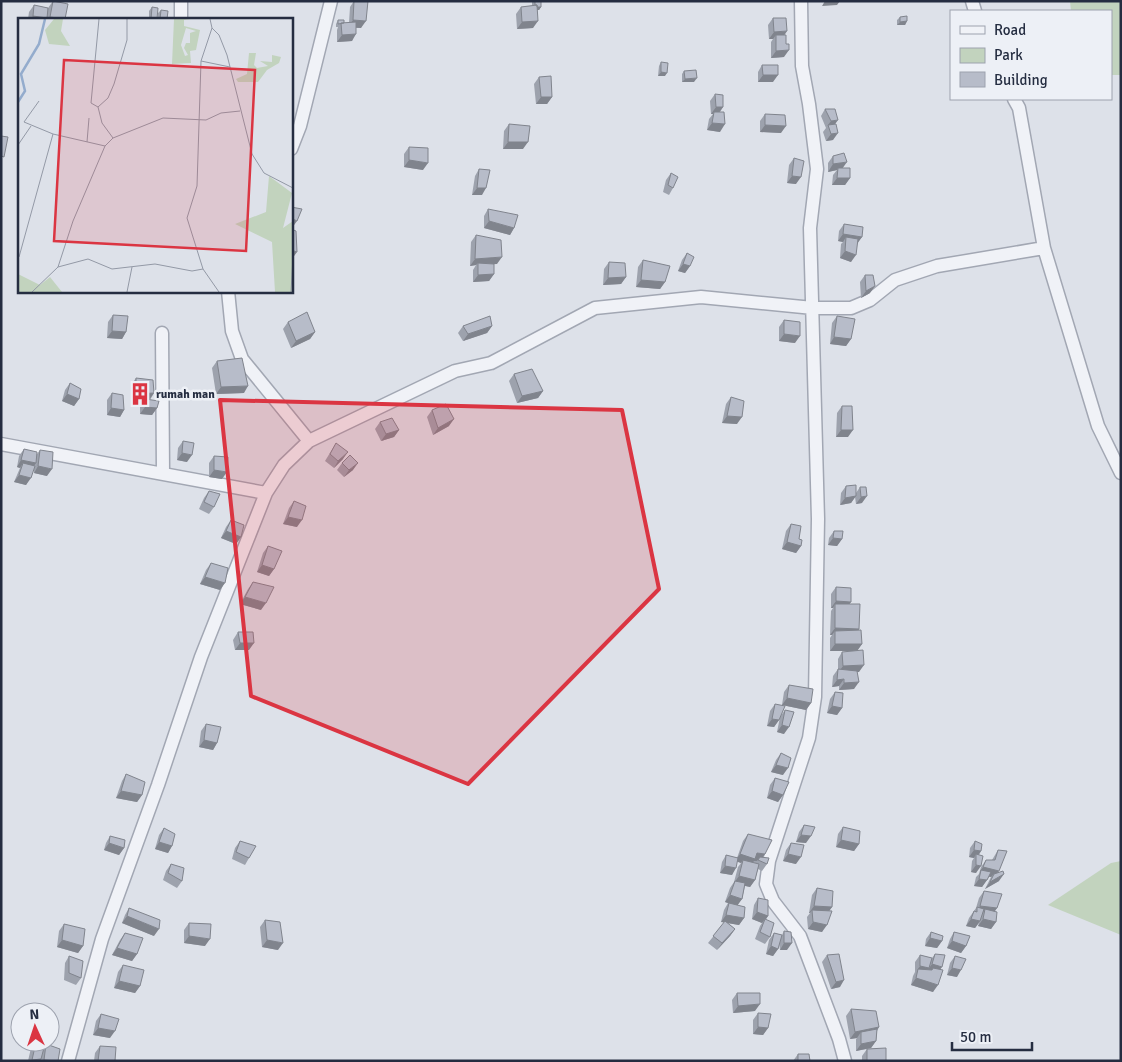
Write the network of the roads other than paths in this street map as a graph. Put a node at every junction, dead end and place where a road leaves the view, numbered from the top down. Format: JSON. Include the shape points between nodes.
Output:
{"nodes":[{"id":1,"x":181,"y":1,"type":"edge"},
{"id":2,"x":331,"y":1,"type":"edge"},
{"id":3,"x":801,"y":1,"type":"edge"},
{"id":4,"x":181,"y":18,"type":"edge"},
{"id":5,"x":1015,"y":100,"type":"edge"},
{"id":6,"x":292,"y":147,"type":"edge"},
{"id":7,"x":1044,"y":248,"type":"junction"},
{"id":8,"x":228,"y":292,"type":"edge"},
{"id":9,"x":813,"y":308,"type":"junction"},
{"id":10,"x":162,"y":333,"type":"dead end"},
{"id":11,"x":309,"y":441,"type":"junction"},
{"id":12,"x":1,"y":444,"type":"edge"},
{"id":13,"x":163,"y":473,"type":"junction"},
{"id":14,"x":1121,"y":473,"type":"edge"},
{"id":15,"x":266,"y":493,"type":"junction"},
{"id":16,"x":68,"y":1061,"type":"edge"},
{"id":17,"x":845,"y":1061,"type":"edge"}],
"edges":[{"from":1,"to":4,"type":"street"},
{"from":2,"to":6,"type":"street"},
{"from":3,"to":9,"type":"street","via":[[802,66],[817,168],[810,228]]},
{"from":5,"to":7,"type":"street","via":[[1020,108]]},
{"from":7,"to":9,"type":"street","via":[[937,266],[895,280],[870,300],[851,308]]},
{"from":7,"to":14,"type":"street","via":[[1098,426]]},
{"from":8,"to":11,"type":"street","via":[[232,331],[242,359]]},
{"from":9,"to":11,"type":"street","via":[[701,297],[595,308],[491,363],[455,371]]},
{"from":9,"to":17,"type":"street","via":[[818,519],[814,697],[810,738],[769,860],[766,884],[772,901],[800,936]]},
{"from":10,"to":13,"type":"street"},
{"from":11,"to":15,"type":"street","via":[[284,465]]},
{"from":12,"to":13,"type":"street"},
{"from":13,"to":15,"type":"street"},
{"from":15,"to":16,"type":"street","via":[[201,656],[102,939]]}]}
